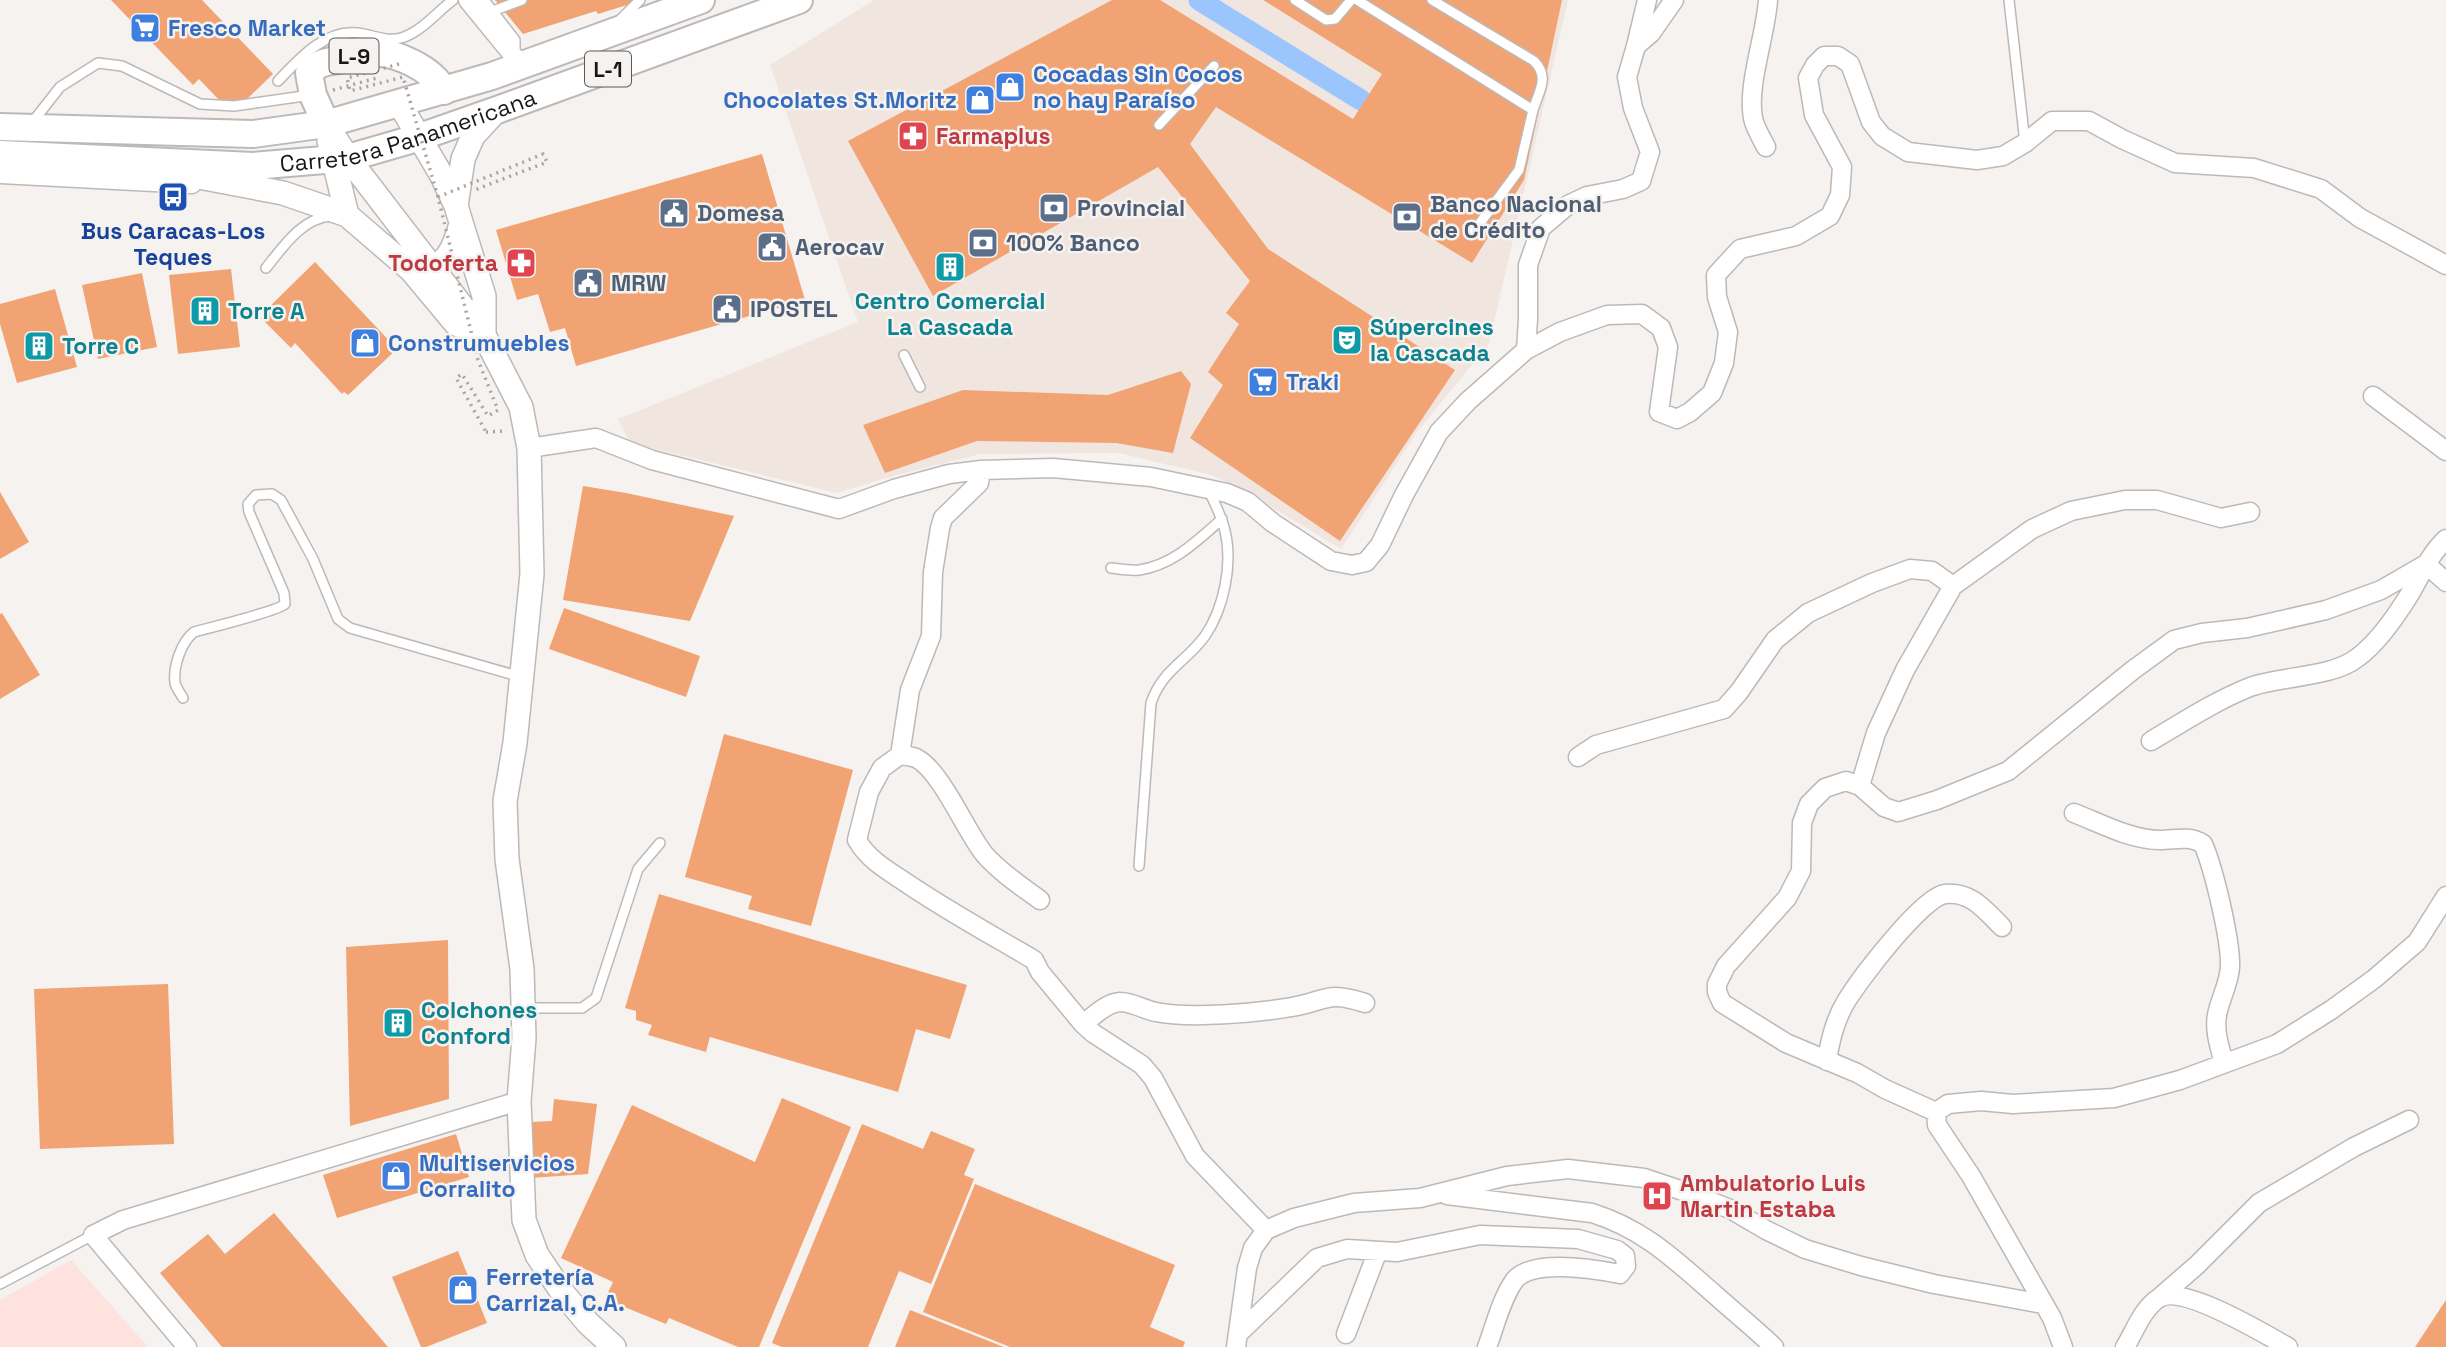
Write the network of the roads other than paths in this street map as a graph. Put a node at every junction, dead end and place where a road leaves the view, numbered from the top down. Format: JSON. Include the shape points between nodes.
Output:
{"nodes":[{"id":1,"x":453,"y":0,"type":"edge"},
{"id":2,"x":468,"y":0,"type":"edge"},
{"id":3,"x":484,"y":0,"type":"edge"},
{"id":4,"x":522,"y":0,"type":"edge"},
{"id":5,"x":640,"y":0,"type":"edge"},
{"id":6,"x":701,"y":0,"type":"edge"},
{"id":7,"x":799,"y":0,"type":"edge"},
{"id":8,"x":1295,"y":0,"type":"edge"},
{"id":9,"x":1351,"y":0,"type":"edge"},
{"id":10,"x":1357,"y":0,"type":"edge"},
{"id":11,"x":1432,"y":0,"type":"edge"},
{"id":12,"x":1647,"y":0,"type":"edge"},
{"id":13,"x":1674,"y":0,"type":"edge"},
{"id":14,"x":1768,"y":0,"type":"edge"},
{"id":15,"x":2009,"y":0,"type":"edge"},
{"id":16,"x":493,"y":12,"type":"junction"},
{"id":17,"x":607,"y":34,"type":"junction"},
{"id":18,"x":1636,"y":46,"type":"junction"},
{"id":19,"x":517,"y":59,"type":"junction"},
{"id":20,"x":1214,"y":66,"type":"dead end"},
{"id":21,"x":278,"y":81,"type":"dead end"},
{"id":22,"x":444,"y":91,"type":"junction"},
{"id":23,"x":313,"y":95,"type":"junction"},
{"id":24,"x":399,"y":103,"type":"junction"},
{"id":25,"x":497,"y":110,"type":"junction"},
{"id":26,"x":1533,"y":110,"type":"junction"},
{"id":27,"x":327,"y":124,"type":"junction"},
{"id":28,"x":1159,"y":125,"type":"dead end"},
{"id":29,"x":0,"y":127,"type":"edge"},
{"id":30,"x":29,"y":127,"type":"junction"},
{"id":31,"x":417,"y":138,"type":"junction"},
{"id":32,"x":2025,"y":143,"type":"junction"},
{"id":33,"x":1766,"y":147,"type":"dead end"},
{"id":34,"x":0,"y":154,"type":"edge"},
{"id":35,"x":340,"y":158,"type":"junction"},
{"id":36,"x":119,"y":161,"type":"junction"},
{"id":37,"x":0,"y":174,"type":"edge"},
{"id":38,"x":283,"y":193,"type":"junction"},
{"id":39,"x":457,"y":205,"type":"junction"},
{"id":40,"x":347,"y":215,"type":"junction"},
{"id":41,"x":1472,"y":234,"type":"dead end"},
{"id":42,"x":2446,"y":265,"type":"edge"},
{"id":43,"x":266,"y":268,"type":"dead end"},
{"id":44,"x":435,"y":269,"type":"junction"},
{"id":45,"x":411,"y":270,"type":"junction"},
{"id":46,"x":484,"y":335,"type":"junction"},
{"id":47,"x":1526,"y":350,"type":"junction"},
{"id":48,"x":904,"y":355,"type":"dead end"},
{"id":49,"x":920,"y":387,"type":"dead end"},
{"id":50,"x":2373,"y":396,"type":"dead end"},
{"id":51,"x":528,"y":448,"type":"junction"},
{"id":52,"x":2446,"y":451,"type":"edge"},
{"id":53,"x":981,"y":470,"type":"junction"},
{"id":54,"x":1208,"y":489,"type":"junction"},
{"id":55,"x":2250,"y":512,"type":"dead end"},
{"id":56,"x":1222,"y":519,"type":"junction"},
{"id":57,"x":2446,"y":539,"type":"edge"},
{"id":58,"x":2426,"y":564,"type":"junction"},
{"id":59,"x":1111,"y":568,"type":"dead end"},
{"id":60,"x":2446,"y":582,"type":"edge"},
{"id":61,"x":1953,"y":586,"type":"junction"},
{"id":62,"x":523,"y":678,"type":"junction"},
{"id":63,"x":183,"y":698,"type":"dead end"},
{"id":64,"x":2151,"y":741,"type":"dead end"},
{"id":65,"x":900,"y":755,"type":"junction"},
{"id":66,"x":1578,"y":757,"type":"dead end"},
{"id":67,"x":1860,"y":786,"type":"junction"},
{"id":68,"x":2074,"y":813,"type":"dead end"},
{"id":69,"x":660,"y":843,"type":"dead end"},
{"id":70,"x":1139,"y":866,"type":"dead end"},
{"id":71,"x":2445,"y":898,"type":"edge"},
{"id":72,"x":1040,"y":900,"type":"dead end"},
{"id":73,"x":2002,"y":927,"type":"dead end"},
{"id":74,"x":1365,"y":1003,"type":"dead end"},
{"id":75,"x":523,"y":1008,"type":"junction"},
{"id":76,"x":1083,"y":1024,"type":"junction"},
{"id":77,"x":1827,"y":1061,"type":"junction"},
{"id":78,"x":2224,"y":1063,"type":"junction"},
{"id":79,"x":519,"y":1101,"type":"junction"},
{"id":80,"x":1936,"y":1112,"type":"junction"},
{"id":81,"x":2409,"y":1121,"type":"dead end"},
{"id":82,"x":1436,"y":1194,"type":"junction"},
{"id":83,"x":1266,"y":1230,"type":"junction"},
{"id":84,"x":93,"y":1235,"type":"junction"},
{"id":85,"x":1377,"y":1253,"type":"junction"},
{"id":86,"x":0,"y":1284,"type":"edge"},
{"id":87,"x":2159,"y":1298,"type":"junction"},
{"id":88,"x":2043,"y":1304,"type":"junction"},
{"id":89,"x":1346,"y":1334,"type":"dead end"},
{"id":90,"x":1237,"y":1341,"type":"edge"},
{"id":91,"x":187,"y":1347,"type":"edge"},
{"id":92,"x":614,"y":1347,"type":"edge"},
{"id":93,"x":1487,"y":1347,"type":"edge"},
{"id":94,"x":1774,"y":1347,"type":"edge"},
{"id":95,"x":2063,"y":1347,"type":"edge"},
{"id":96,"x":2125,"y":1347,"type":"edge"},
{"id":97,"x":2288,"y":1347,"type":"edge"}],
"edges":[{"from":1,"to":21,"type":"lane","via":[[400,38],[356,33],[327,39],[305,53]]},
{"from":2,"to":19,"type":"street"},
{"from":3,"to":16,"type":"lane"},
{"from":4,"to":16,"type":"lane"},
{"from":5,"to":17,"type":"lane"},
{"from":6,"to":17,"type":"main road","name":"Carretera Panamericana","number":"L-1"},
{"from":7,"to":25,"type":"main road","name":"Carretera Panamericana","number":"L-1"},
{"from":8,"to":9,"type":"lane","via":[[1326,20],[1335,19]]},
{"from":10,"to":26,"type":"lane"},
{"from":11,"to":26,"type":"lane","via":[[1542,69],[1544,77]]},
{"from":12,"to":18,"type":"street"},
{"from":13,"to":18,"type":"street"},
{"from":14,"to":33,"type":"street","via":[[1753,97],[1754,121]]},
{"from":15,"to":32,"type":"lane"},
{"from":16,"to":19,"type":"lane","via":[[515,40]]},
{"from":17,"to":19,"type":"main road","name":"Carretera Panamericana","number":"L-1"},
{"from":18,"to":47,"type":"street","via":[[1627,77],[1650,152],[1641,181],[1587,196],[1541,228],[1528,265]]},
{"from":19,"to":22,"type":"main road","name":"Carretera Panamericana","number":"L-1","via":[[492,76]]},
{"from":20,"to":28,"type":"lane"},
{"from":22,"to":23,"type":"main road","number":"L-9","via":[[421,68],[386,54],[369,53],[316,65],[309,73]]},
{"from":22,"to":24,"type":"main road","name":"Carretera Panamericana","number":"L-1"},
{"from":23,"to":27,"type":"main road","number":"L-9"},
{"from":23,"to":30,"type":"lane","via":[[234,106],[200,104],[122,66],[98,63],[60,87]]},
{"from":24,"to":27,"type":"main road","name":"Carretera Panamericana","number":"L-1"},
{"from":24,"to":31,"type":"street","number":"L-9"},
{"from":25,"to":31,"type":"main road","name":"Carretera Panamericana","number":"L-1"},
{"from":25,"to":39,"type":"street","number":"L-9","via":[[473,136],[463,159]]},
{"from":26,"to":41,"type":"lane","via":[[1519,170]]},
{"from":27,"to":30,"type":"main road","name":"Carretera Panamericana","number":"L-1","via":[[253,134]]},
{"from":27,"to":35,"type":"street","number":"L-9"},
{"from":29,"to":30,"type":"main road","name":"Carretera Panamericana","number":"L-1"},
{"from":31,"to":35,"type":"main road","name":"Carretera Panamericana","number":"L-1"},
{"from":31,"to":39,"type":"street","number":"L-9"},
{"from":32,"to":42,"type":"street","via":[[2052,121],[2089,121],[2175,163],[2253,168],[2321,188],[2360,218]]},
{"from":32,"to":47,"type":"street","via":[[2003,156],[1977,160],[1908,152],[1882,136],[1871,122],[1850,64],[1824,56],[1808,78],[1815,116],[1842,167],[1840,195],[1830,216],[1796,236],[1740,249],[1716,275],[1717,298],[1728,332],[1724,363],[1712,393],[1676,419],[1659,412],[1668,347],[1661,328],[1642,314],[1607,315]]},
{"from":34,"to":36,"type":"main road","name":"Carretera Panamericana","number":"L-1"},
{"from":35,"to":36,"type":"main road","name":"Carretera Panamericana","number":"L-1","via":[[253,166]]},
{"from":35,"to":40,"type":"street","number":"L-9"},
{"from":35,"to":44,"type":"street","number":"L-9"},
{"from":36,"to":38,"type":"street"},
{"from":37,"to":38,"type":"street"},
{"from":38,"to":40,"type":"street"},
{"from":39,"to":44,"type":"street","number":"L-9","via":[[455,244]]},
{"from":39,"to":46,"type":"street","number":"L-9","via":[[484,296]]},
{"from":40,"to":43,"type":"lane","via":[[309,223]]},
{"from":40,"to":45,"type":"street"},
{"from":44,"to":45,"type":"street"},
{"from":44,"to":46,"type":"street","number":"L-9"},
{"from":45,"to":46,"type":"street","via":[[456,324]]},
{"from":46,"to":51,"type":"street","number":"L-9","via":[[521,407]]},
{"from":47,"to":54,"type":"street","via":[[1439,432],[1380,545],[1366,562],[1331,561],[1248,502]]},
{"from":48,"to":49,"type":"lane"},
{"from":50,"to":52,"type":"street"},
{"from":51,"to":53,"type":"street","via":[[596,438],[652,460],[839,509],[894,489]]},
{"from":51,"to":62,"type":"street","number":"L-9","via":[[532,574]]},
{"from":53,"to":54,"type":"street","via":[[1053,468],[1151,477]]},
{"from":53,"to":65,"type":"street","via":[[979,483],[943,519],[940,528],[931,636],[911,690]]},
{"from":54,"to":56,"type":"lane"},
{"from":55,"to":61,"type":"street","via":[[2221,518],[2157,500],[2125,500],[2071,510],[2032,529]]},
{"from":56,"to":59,"type":"lane","via":[[1170,561],[1137,570]]},
{"from":56,"to":70,"type":"lane","via":[[1227,577],[1217,610],[1205,636],[1156,685],[1151,703]]},
{"from":57,"to":58,"type":"street"},
{"from":58,"to":60,"type":"street"},
{"from":58,"to":64,"type":"street","via":[[2398,611],[2354,660],[2308,676],[2252,686]]},
{"from":58,"to":67,"type":"street","via":[[2381,590],[2326,610],[2174,640],[2008,771],[1937,800],[1898,813]]},
{"from":61,"to":66,"type":"street","via":[[1932,571],[1910,569],[1872,583],[1808,613],[1775,640],[1724,709],[1596,745]]},
{"from":61,"to":67,"type":"street","via":[[1905,670],[1876,733]]},
{"from":62,"to":63,"type":"lane","via":[[350,628],[338,619],[313,559],[281,500],[272,494],[256,495],[248,504],[285,604],[279,610],[194,632],[186,639],[175,685]]},
{"from":62,"to":75,"type":"street","number":"L-9","via":[[505,801]]},
{"from":65,"to":72,"type":"street","via":[[924,763],[983,852],[1000,871]]},
{"from":65,"to":76,"type":"street","via":[[881,768],[869,792],[857,841],[862,849],[927,897],[1034,960]]},
{"from":67,"to":77,"type":"street","via":[[1846,781],[1825,788],[1808,804],[1802,823],[1801,871],[1787,898],[1726,966],[1717,984],[1722,1003]]},
{"from":68,"to":78,"type":"street","via":[[2159,841],[2196,839],[2203,844],[2228,947],[2230,968],[2216,1016]]},
{"from":69,"to":75,"type":"lane","via":[[638,869],[596,998],[582,1008]]},
{"from":71,"to":78,"type":"street","via":[[2417,942],[2374,979],[2277,1044]]},
{"from":73,"to":77,"type":"street","via":[[1975,899],[1941,894],[1882,952],[1846,1001],[1830,1036]]},
{"from":74,"to":76,"type":"street","via":[[1326,996],[1293,1007],[1187,1015],[1119,1002]]},
{"from":75,"to":79,"type":"street","number":"L-9"},
{"from":76,"to":83,"type":"street","via":[[1142,1065],[1195,1156]]},
{"from":77,"to":80,"type":"street"},
{"from":78,"to":80,"type":"street","via":[[2114,1098],[2013,1104],[1981,1101],[1948,1104]]},
{"from":79,"to":84,"type":"street","via":[[123,1220]]},
{"from":79,"to":92,"type":"street","number":"L-9","via":[[528,1232],[562,1293]]},
{"from":80,"to":88,"type":"street","via":[[1937,1125]]},
{"from":81,"to":87,"type":"street","via":[[2354,1147],[2259,1203]]},
{"from":82,"to":83,"type":"street","via":[[1354,1203]]},
{"from":82,"to":88,"type":"street","via":[[1507,1175],[1567,1169],[1644,1178],[1730,1209],[1805,1249],[1934,1284]]},
{"from":82,"to":94,"type":"street","via":[[1592,1213],[1614,1220],[1653,1241],[1682,1264]]},
{"from":83,"to":90,"type":"street","via":[[1253,1248],[1247,1268]]},
{"from":84,"to":86,"type":"lane"},
{"from":84,"to":91,"type":"street"},
{"from":85,"to":89,"type":"street"},
{"from":85,"to":90,"type":"street","via":[[1347,1249],[1317,1258]]},
{"from":85,"to":93,"type":"street","via":[[1480,1235],[1578,1239],[1625,1256],[1626,1266],[1620,1274],[1583,1266],[1536,1269],[1520,1275]]},
{"from":87,"to":96,"type":"street","via":[[2138,1321]]},
{"from":87,"to":97,"type":"street","via":[[2175,1294],[2200,1303]]},
{"from":88,"to":95,"type":"street"}]}
